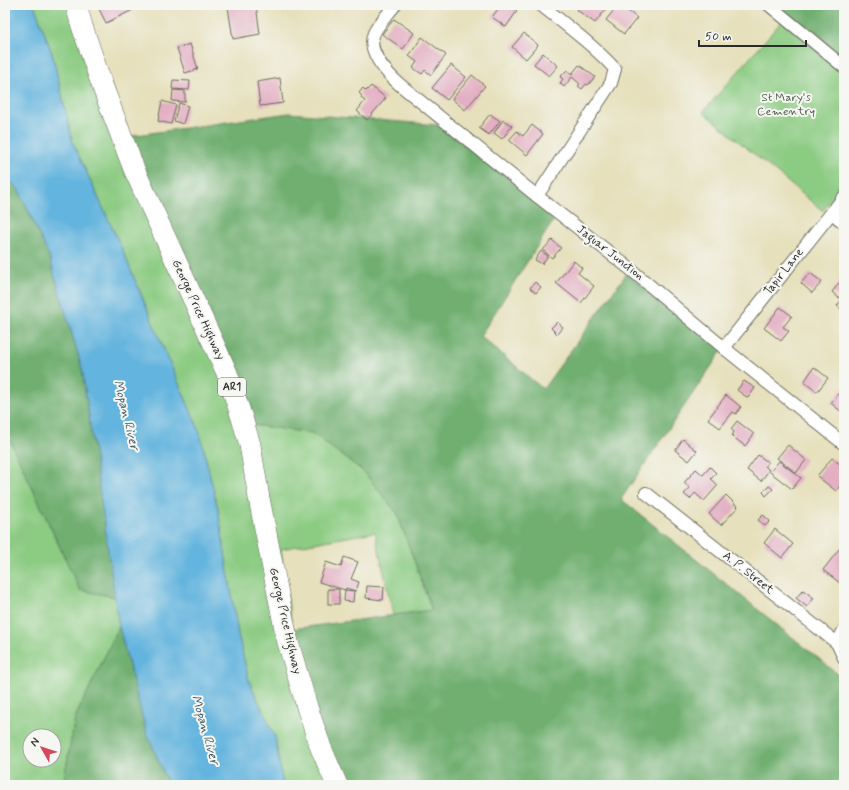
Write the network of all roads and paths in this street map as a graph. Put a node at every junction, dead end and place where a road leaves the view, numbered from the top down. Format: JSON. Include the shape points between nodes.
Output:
{"nodes":[{"id":1,"x":76,"y":5,"type":"edge"},
{"id":2,"x":395,"y":5,"type":"edge"},
{"id":3,"x":541,"y":5,"type":"edge"},
{"id":4,"x":769,"y":5,"type":"edge"},
{"id":5,"x":844,"y":66,"type":"edge"},
{"id":6,"x":537,"y":196,"type":"junction"},
{"id":7,"x":844,"y":197,"type":"edge"},
{"id":8,"x":832,"y":212,"type":"junction"},
{"id":9,"x":844,"y":223,"type":"edge"},
{"id":10,"x":724,"y":348,"type":"junction"},
{"id":11,"x":844,"y":444,"type":"edge"},
{"id":12,"x":646,"y":494,"type":"dead end"},
{"id":13,"x":844,"y":630,"type":"edge"},
{"id":14,"x":837,"y":643,"type":"junction"},
{"id":15,"x":844,"y":658,"type":"edge"},
{"id":16,"x":337,"y":785,"type":"edge"}],
"edges":[{"from":1,"to":16,"type":"highway","name":"George Price Highway","number":"AR1","via":[[102,85],[134,169],[227,373],[250,445],[287,639],[321,748]]},
{"from":2,"to":6,"type":"street","name":"Jaguar Junction","via":[[374,33],[373,44],[378,60],[399,84]]},
{"from":3,"to":6,"type":"street","via":[[594,48],[615,69],[611,83]]},
{"from":4,"to":5,"type":"street"},
{"from":6,"to":10,"type":"street","name":"Jaguar Junction","via":[[630,268]]},
{"from":7,"to":8,"type":"street","name":"Tapir Lane"},
{"from":8,"to":9,"type":"street"},
{"from":8,"to":10,"type":"street","name":"Tapir Lane"},
{"from":10,"to":11,"type":"street","name":"Jaguar Junction"},
{"from":12,"to":14,"type":"street","name":"A. P. Street"},
{"from":13,"to":14,"type":"street"},
{"from":14,"to":15,"type":"street","name":"A. P. Street"}]}
